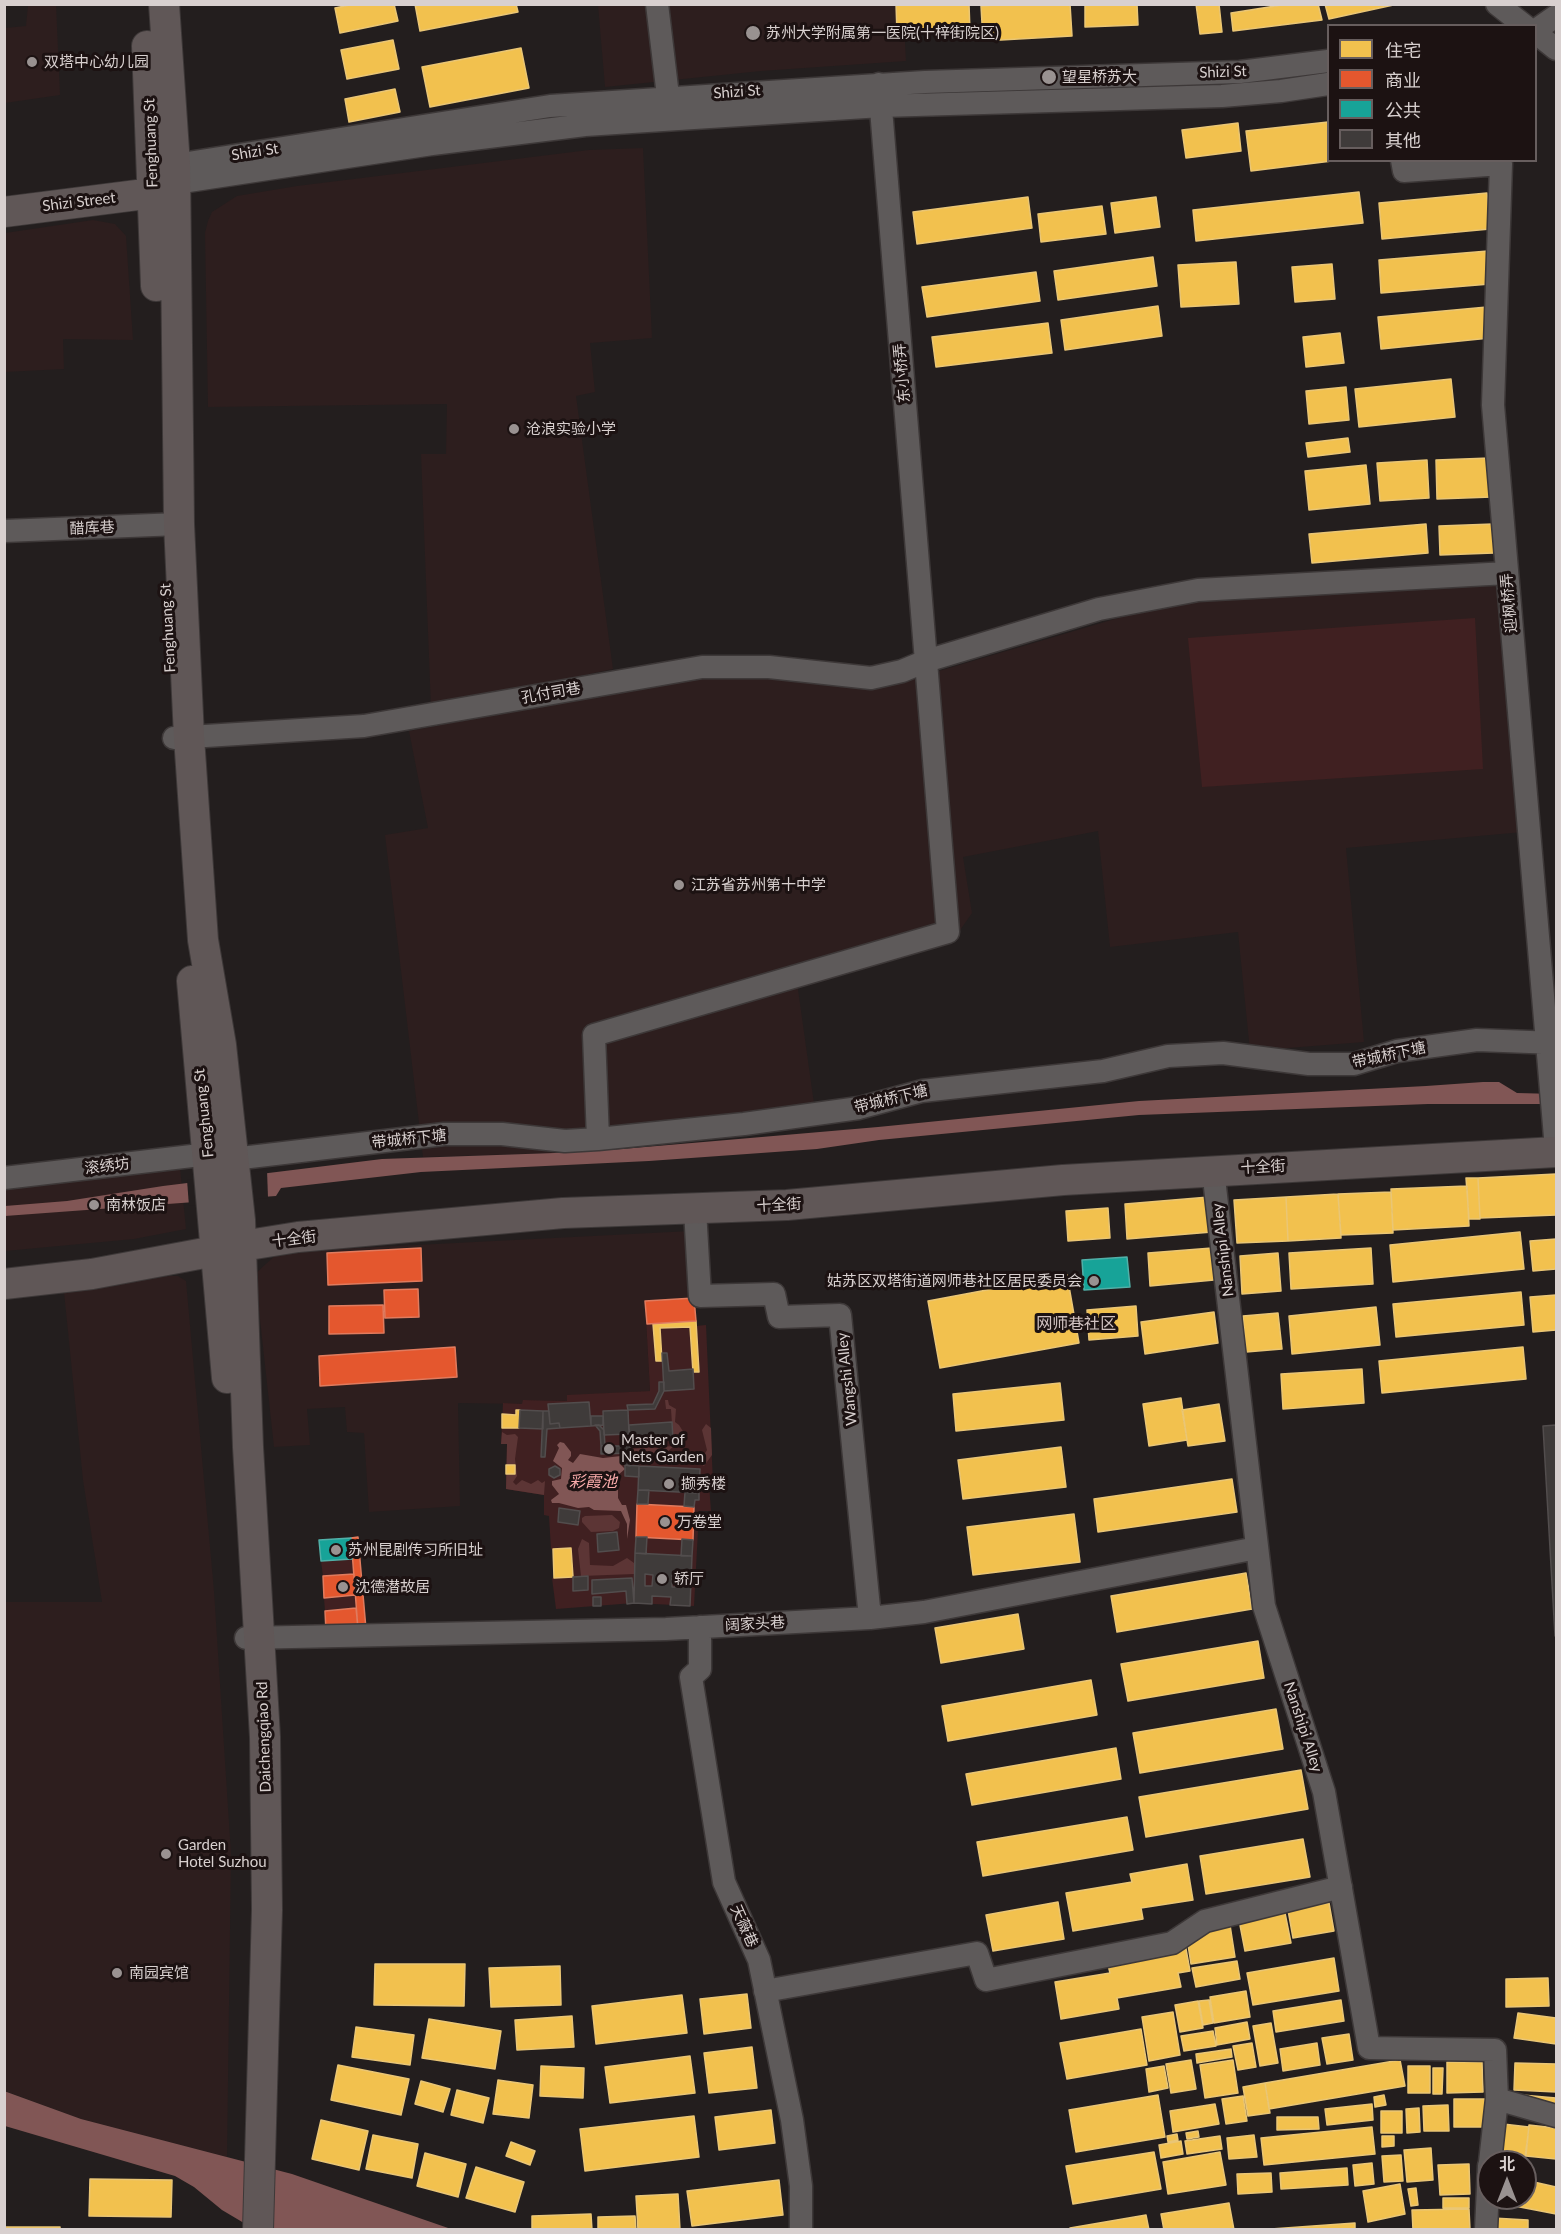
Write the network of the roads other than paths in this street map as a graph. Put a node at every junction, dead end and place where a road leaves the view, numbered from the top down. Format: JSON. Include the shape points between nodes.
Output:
{"nodes":[{"id":1,"x":146,"y":4,"type":"edge"},
{"id":2,"x":164,"y":4,"type":"edge"},
{"id":3,"x":657,"y":4,"type":"edge"},
{"id":4,"x":1497,"y":4,"type":"edge"},
{"id":5,"x":1557,"y":16,"type":"edge"},
{"id":6,"x":1522,"y":24,"type":"edge"},
{"id":7,"x":1537,"y":30,"type":"edge"},
{"id":8,"x":1537,"y":32,"type":"edge"},
{"id":9,"x":1557,"y":49,"type":"edge"},
{"id":10,"x":1327,"y":61,"type":"edge"},
{"id":11,"x":1327,"y":84,"type":"edge"},
{"id":12,"x":880,"y":95,"type":"junction"},
{"id":13,"x":670,"y":108,"type":"junction"},
{"id":14,"x":1402,"y":162,"type":"edge"},
{"id":15,"x":163,"y":179,"type":"junction"},
{"id":16,"x":4,"y":191,"type":"edge"},
{"id":17,"x":4,"y":212,"type":"edge"},
{"id":18,"x":172,"y":524,"type":"junction"},
{"id":19,"x":4,"y":531,"type":"edge"},
{"id":20,"x":1507,"y":573,"type":"junction"},
{"id":21,"x":926,"y":661,"type":"junction"},
{"id":22,"x":182,"y":738,"type":"junction"},
{"id":23,"x":1551,"y":1043,"type":"edge"},
{"id":24,"x":598,"y":1139,"type":"junction"},
{"id":25,"x":1557,"y":1151,"type":"edge"},
{"id":26,"x":221,"y":1156,"type":"junction"},
{"id":27,"x":1213,"y":1170,"type":"junction"},
{"id":28,"x":4,"y":1178,"type":"edge"},
{"id":29,"x":695,"y":1210,"type":"junction"},
{"id":30,"x":228,"y":1234,"type":"junction"},
{"id":31,"x":4,"y":1284,"type":"edge"},
{"id":32,"x":1257,"y":1548,"type":"junction"},
{"id":33,"x":870,"y":1618,"type":"junction"},
{"id":34,"x":700,"y":1627,"type":"junction"},
{"id":35,"x":253,"y":1638,"type":"junction"},
{"id":36,"x":1341,"y":1887,"type":"junction"},
{"id":37,"x":765,"y":1991,"type":"junction"},
{"id":38,"x":255,"y":2085,"type":"junction"},
{"id":39,"x":1497,"y":2099,"type":"junction"},
{"id":40,"x":1557,"y":2116,"type":"edge"},
{"id":41,"x":1491,"y":2150,"type":"edge"},
{"id":42,"x":1487,"y":2210,"type":"edge"},
{"id":43,"x":243,"y":2229,"type":"edge"},
{"id":44,"x":258,"y":2229,"type":"edge"},
{"id":45,"x":801,"y":2229,"type":"edge"},
{"id":46,"x":1486,"y":2229,"type":"edge"}],
"edges":[{"from":1,"to":15,"type":"main road","name":"Fenghuang St"},
{"from":2,"to":15,"type":"main road","name":"Fenghuang St"},
{"from":3,"to":13,"type":"street"},
{"from":4,"to":6,"type":"street"},
{"from":5,"to":7,"type":"street"},
{"from":8,"to":9,"type":"street"},
{"from":10,"to":12,"type":"street","name":"Shizi St","via":[[1240,72]]},
{"from":11,"to":12,"type":"street","name":"Shizi St","via":[[1210,96]]},
{"from":12,"to":13,"type":"street","name":"Shizi St"},
{"from":12,"to":21,"type":"street","name":"东小桥弄"},
{"from":13,"to":15,"type":"street","name":"Shizi St","via":[[550,105]]},
{"from":14,"to":20,"type":"street","name":"迎枫桥弄","via":[[1404,171],[1501,164],[1493,405]]},
{"from":15,"to":16,"type":"main road","name":"Shizi Street"},
{"from":15,"to":17,"type":"main road","name":"Shizi Street"},
{"from":15,"to":18,"type":"main road","name":"Fenghuang St"},
{"from":18,"to":19,"type":"street","name":"醋库巷"},
{"from":18,"to":22,"type":"main road","name":"Fenghuang St"},
{"from":20,"to":21,"type":"street","name":"孔付司巷","via":[[1198,590],[1099,609]]},
{"from":20,"to":23,"type":"street","name":"迎枫桥弄"},
{"from":21,"to":22,"type":"street","name":"孔付司巷","via":[[871,678],[769,667],[702,668],[364,726]]},
{"from":21,"to":24,"type":"street","name":"东小桥弄","via":[[948,932],[594,1035]]},
{"from":22,"to":26,"type":"main road","name":"Fenghuang St","via":[[198,1049]]},
{"from":23,"to":24,"type":"street","name":"带城桥下塘","via":[[1477,1040],[1397,1051],[1354,1064],[1309,1064],[1223,1053],[1168,1056],[1103,1071],[922,1091],[859,1108]]},
{"from":23,"to":25,"type":"street","name":"迎枫桥弄"},
{"from":24,"to":26,"type":"street","name":"带城桥下塘","via":[[565,1141],[502,1134],[444,1134]]},
{"from":25,"to":27,"type":"main road","name":"十全街"},
{"from":26,"to":28,"type":"street","name":"滚绣坊"},
{"from":26,"to":30,"type":"main road","name":"Fenghuang St"},
{"from":27,"to":29,"type":"main road","name":"十全街"},
{"from":27,"to":32,"type":"street","name":"Nanshipi Alley"},
{"from":29,"to":30,"type":"main road","name":"十全街","via":[[563,1213],[298,1237]]},
{"from":29,"to":33,"type":"street","name":"Wangshi Alley","via":[[700,1296],[774,1294],[779,1317],[840,1315]]},
{"from":30,"to":31,"type":"main road","name":"十全街","via":[[92,1274]]},
{"from":30,"to":35,"type":"main road","name":"Daichengqiao Rd","via":[[234,1449]]},
{"from":32,"to":33,"type":"street","name":"阔家头巷","via":[[924,1612]]},
{"from":32,"to":36,"type":"street","name":"Nanshipi Alley","via":[[1264,1606],[1324,1792]]},
{"from":33,"to":34,"type":"street","name":"阔家头巷"},
{"from":34,"to":35,"type":"street","name":"阔家头巷"},
{"from":34,"to":37,"type":"street","name":"天薇巷","via":[[700,1669],[691,1677],[724,1882],[759,1960]]},
{"from":35,"to":38,"type":"main road","name":"Daichengqiao Rd"},
{"from":36,"to":37,"type":"street","via":[[1205,1922],[1172,1943],[986,1980],[977,1953]]},
{"from":36,"to":39,"type":"street","name":"Nanshipi Alley","via":[[1369,2048],[1495,2050]]},
{"from":37,"to":45,"type":"street","name":"天薇巷","via":[[796,2148]]},
{"from":38,"to":43,"type":"main road","name":"Daichengqiao Rd"},
{"from":38,"to":44,"type":"main road","name":"Daichengqiao Rd"},
{"from":39,"to":40,"type":"street"},
{"from":39,"to":41,"type":"street","name":"Nanshipi Alley"},
{"from":42,"to":46,"type":"street","name":"Nanshipi Alley"}]}
